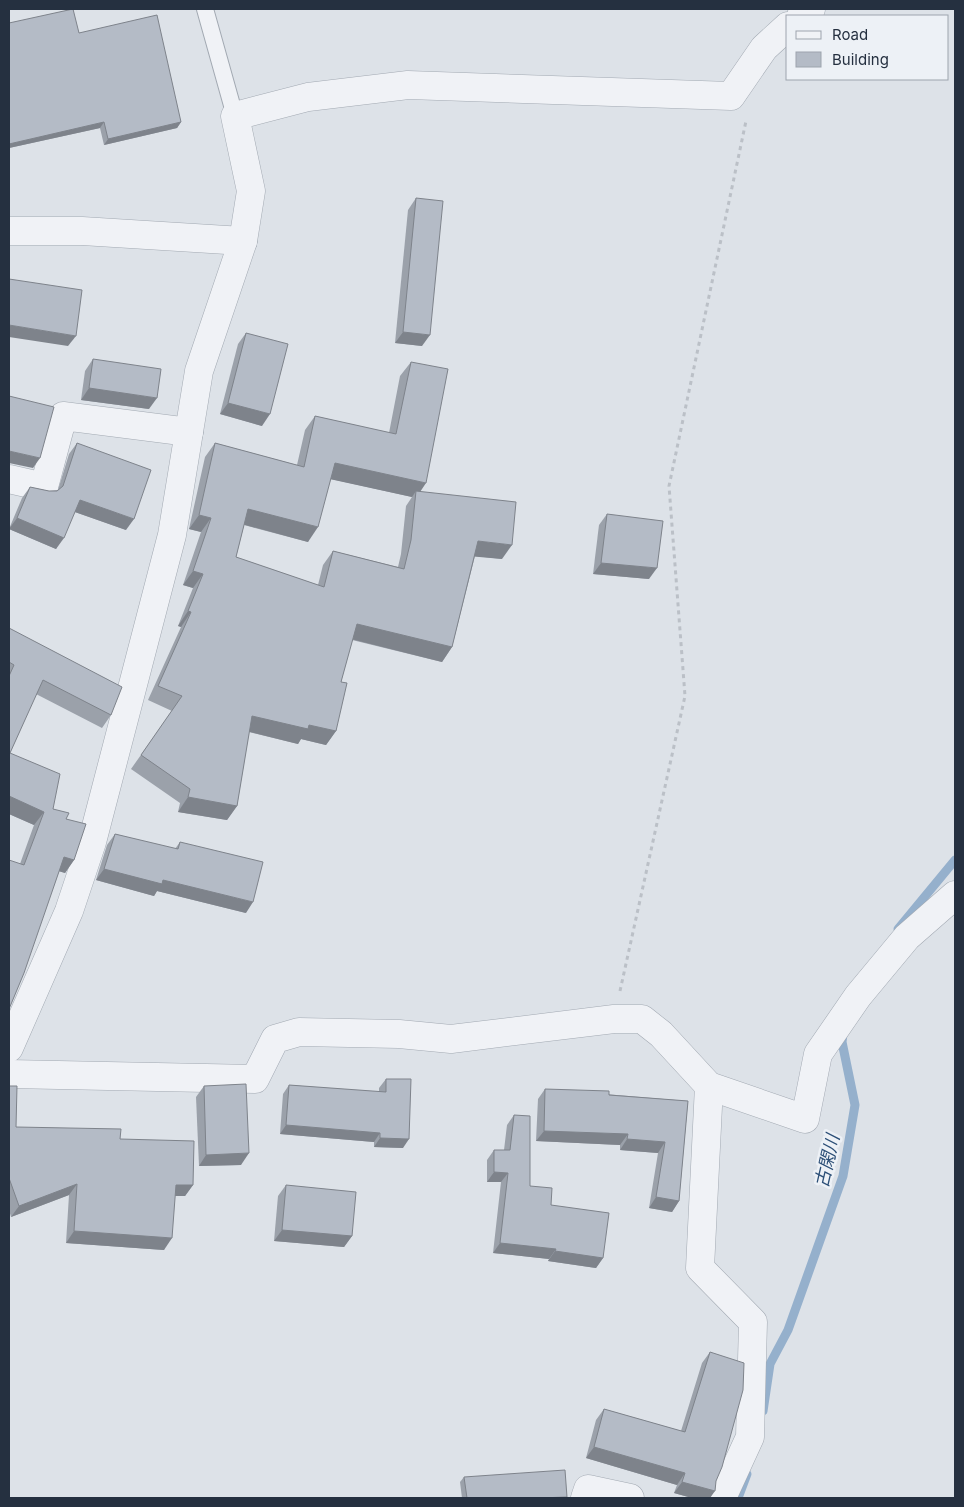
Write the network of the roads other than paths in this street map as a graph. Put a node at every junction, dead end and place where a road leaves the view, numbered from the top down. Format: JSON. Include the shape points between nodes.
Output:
{"nodes":[{"id":1,"x":205,"y":9,"type":"edge"},
{"id":2,"x":786,"y":28,"type":"edge"},
{"id":3,"x":235,"y":116,"type":"junction"},
{"id":4,"x":9,"y":231,"type":"edge"},
{"id":5,"x":243,"y":241,"type":"junction"},
{"id":6,"x":189,"y":432,"type":"junction"},
{"id":7,"x":9,"y":479,"type":"edge"},
{"id":8,"x":955,"y":895,"type":"edge"},
{"id":9,"x":9,"y":1048,"type":"edge"},
{"id":10,"x":9,"y":1074,"type":"edge"},
{"id":11,"x":709,"y":1086,"type":"junction"},
{"id":12,"x":585,"y":1498,"type":"edge"},
{"id":13,"x":630,"y":1498,"type":"edge"},
{"id":14,"x":722,"y":1498,"type":"edge"}],
"edges":[{"from":1,"to":3,"type":"lane"},
{"from":2,"to":3,"type":"street","via":[[764,48],[732,96],[408,86],[308,97]]},
{"from":3,"to":5,"type":"street","via":[[251,191]]},
{"from":4,"to":5,"type":"street","via":[[82,231]]},
{"from":5,"to":6,"type":"street","via":[[199,370]]},
{"from":6,"to":7,"type":"street","via":[[63,416],[44,487]]},
{"from":6,"to":9,"type":"street","via":[[172,535],[92,842],[69,911]]},
{"from":8,"to":11,"type":"street","via":[[907,937],[858,996],[818,1054],[805,1119]]},
{"from":10,"to":11,"type":"street","via":[[255,1079],[275,1040],[298,1032],[399,1034],[451,1039],[614,1018],[642,1019],[661,1034]]},
{"from":11,"to":14,"type":"street","via":[[700,1268],[753,1322],[750,1437]]},
{"from":12,"to":13,"type":"street","via":[[588,1489]]}]}
